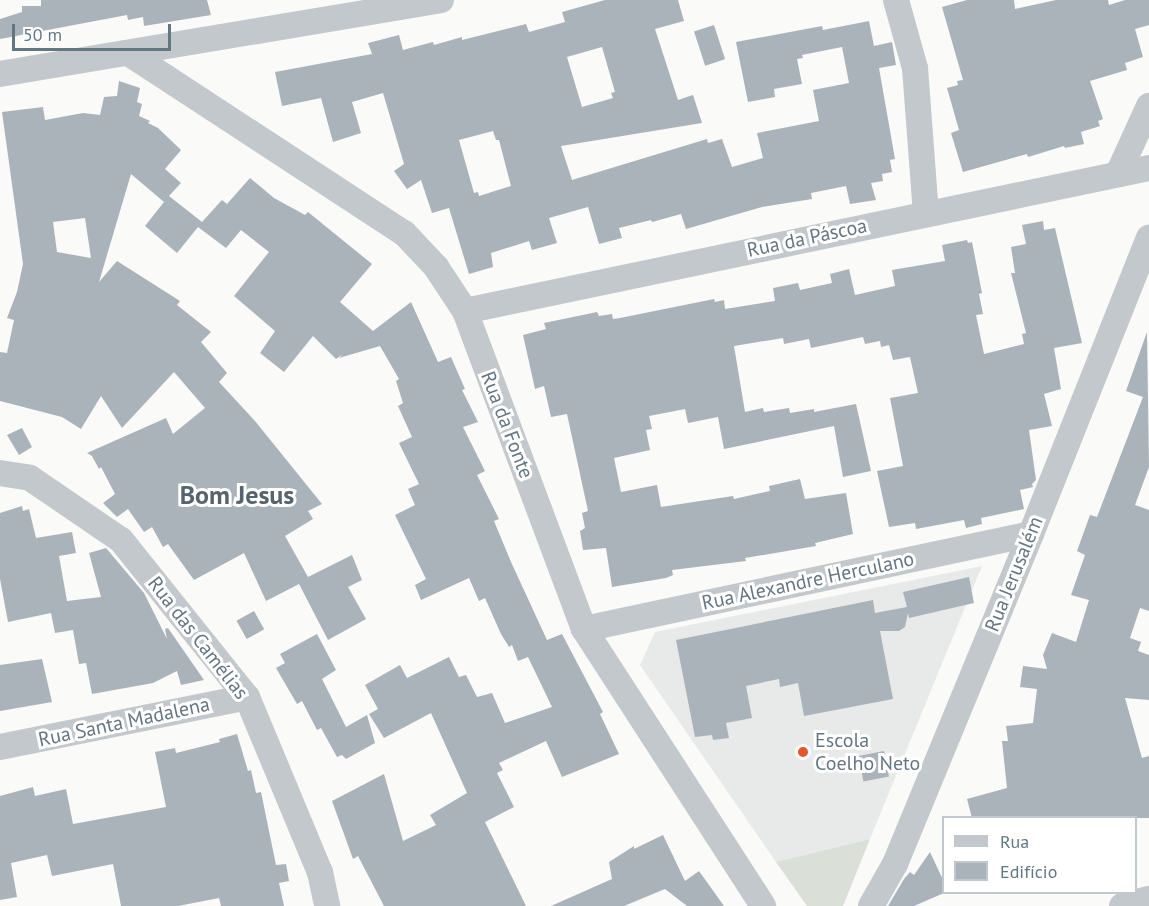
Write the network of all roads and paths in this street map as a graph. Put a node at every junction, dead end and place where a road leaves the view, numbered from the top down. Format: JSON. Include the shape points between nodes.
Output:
{"nodes":[{"id":1,"x":441,"y":0,"type":"edge"},
{"id":2,"x":896,"y":0,"type":"edge"},
{"id":3,"x":130,"y":54,"type":"junction"},
{"id":4,"x":0,"y":74,"type":"edge"},
{"id":5,"x":1149,"y":106,"type":"edge"},
{"id":6,"x":1149,"y":168,"type":"edge"},
{"id":7,"x":1118,"y":174,"type":"junction"},
{"id":8,"x":926,"y":213,"type":"junction"},
{"id":9,"x":1149,"y":238,"type":"edge"},
{"id":10,"x":465,"y":311,"type":"junction"},
{"id":11,"x":0,"y":473,"type":"edge"},
{"id":12,"x":1031,"y":534,"type":"junction"},
{"id":13,"x":584,"y":629,"type":"junction"},
{"id":14,"x":247,"y":697,"type":"junction"},
{"id":15,"x":0,"y":747,"type":"edge"},
{"id":16,"x":1149,"y":899,"type":"edge"},
{"id":17,"x":327,"y":906,"type":"edge"},
{"id":18,"x":763,"y":906,"type":"edge"},
{"id":19,"x":871,"y":906,"type":"edge"},
{"id":20,"x":1122,"y":906,"type":"edge"}],
"edges":[{"from":1,"to":3,"type":"street"},
{"from":2,"to":8,"type":"street","via":[[915,68]]},
{"from":3,"to":4,"type":"street"},
{"from":3,"to":10,"type":"street","name":"Rua da Fonte","via":[[404,233],[435,267]]},
{"from":5,"to":7,"type":"street"},
{"from":6,"to":7,"type":"street","name":"Rua da Páscoa"},
{"from":7,"to":8,"type":"street","name":"Rua da Páscoa"},
{"from":8,"to":10,"type":"street","name":"Rua da Páscoa"},
{"from":9,"to":12,"type":"street","name":"Rua Jerusalém"},
{"from":10,"to":13,"type":"street","name":"Rua da Fonte"},
{"from":11,"to":14,"type":"street","name":"Rua das Camélias","via":[[30,478],[121,540]]},
{"from":12,"to":13,"type":"street","name":"Rua Alexandre Herculano"},
{"from":12,"to":19,"type":"street","name":"Rua Jerusalém","via":[[895,864]]},
{"from":13,"to":18,"type":"street","name":"Rua da Fonte"},
{"from":14,"to":15,"type":"street","name":"Rua Santa Madalena"},
{"from":14,"to":17,"type":"street","name":"Rua das Camélias","via":[[320,872]]},
{"from":16,"to":20,"type":"street"}]}
